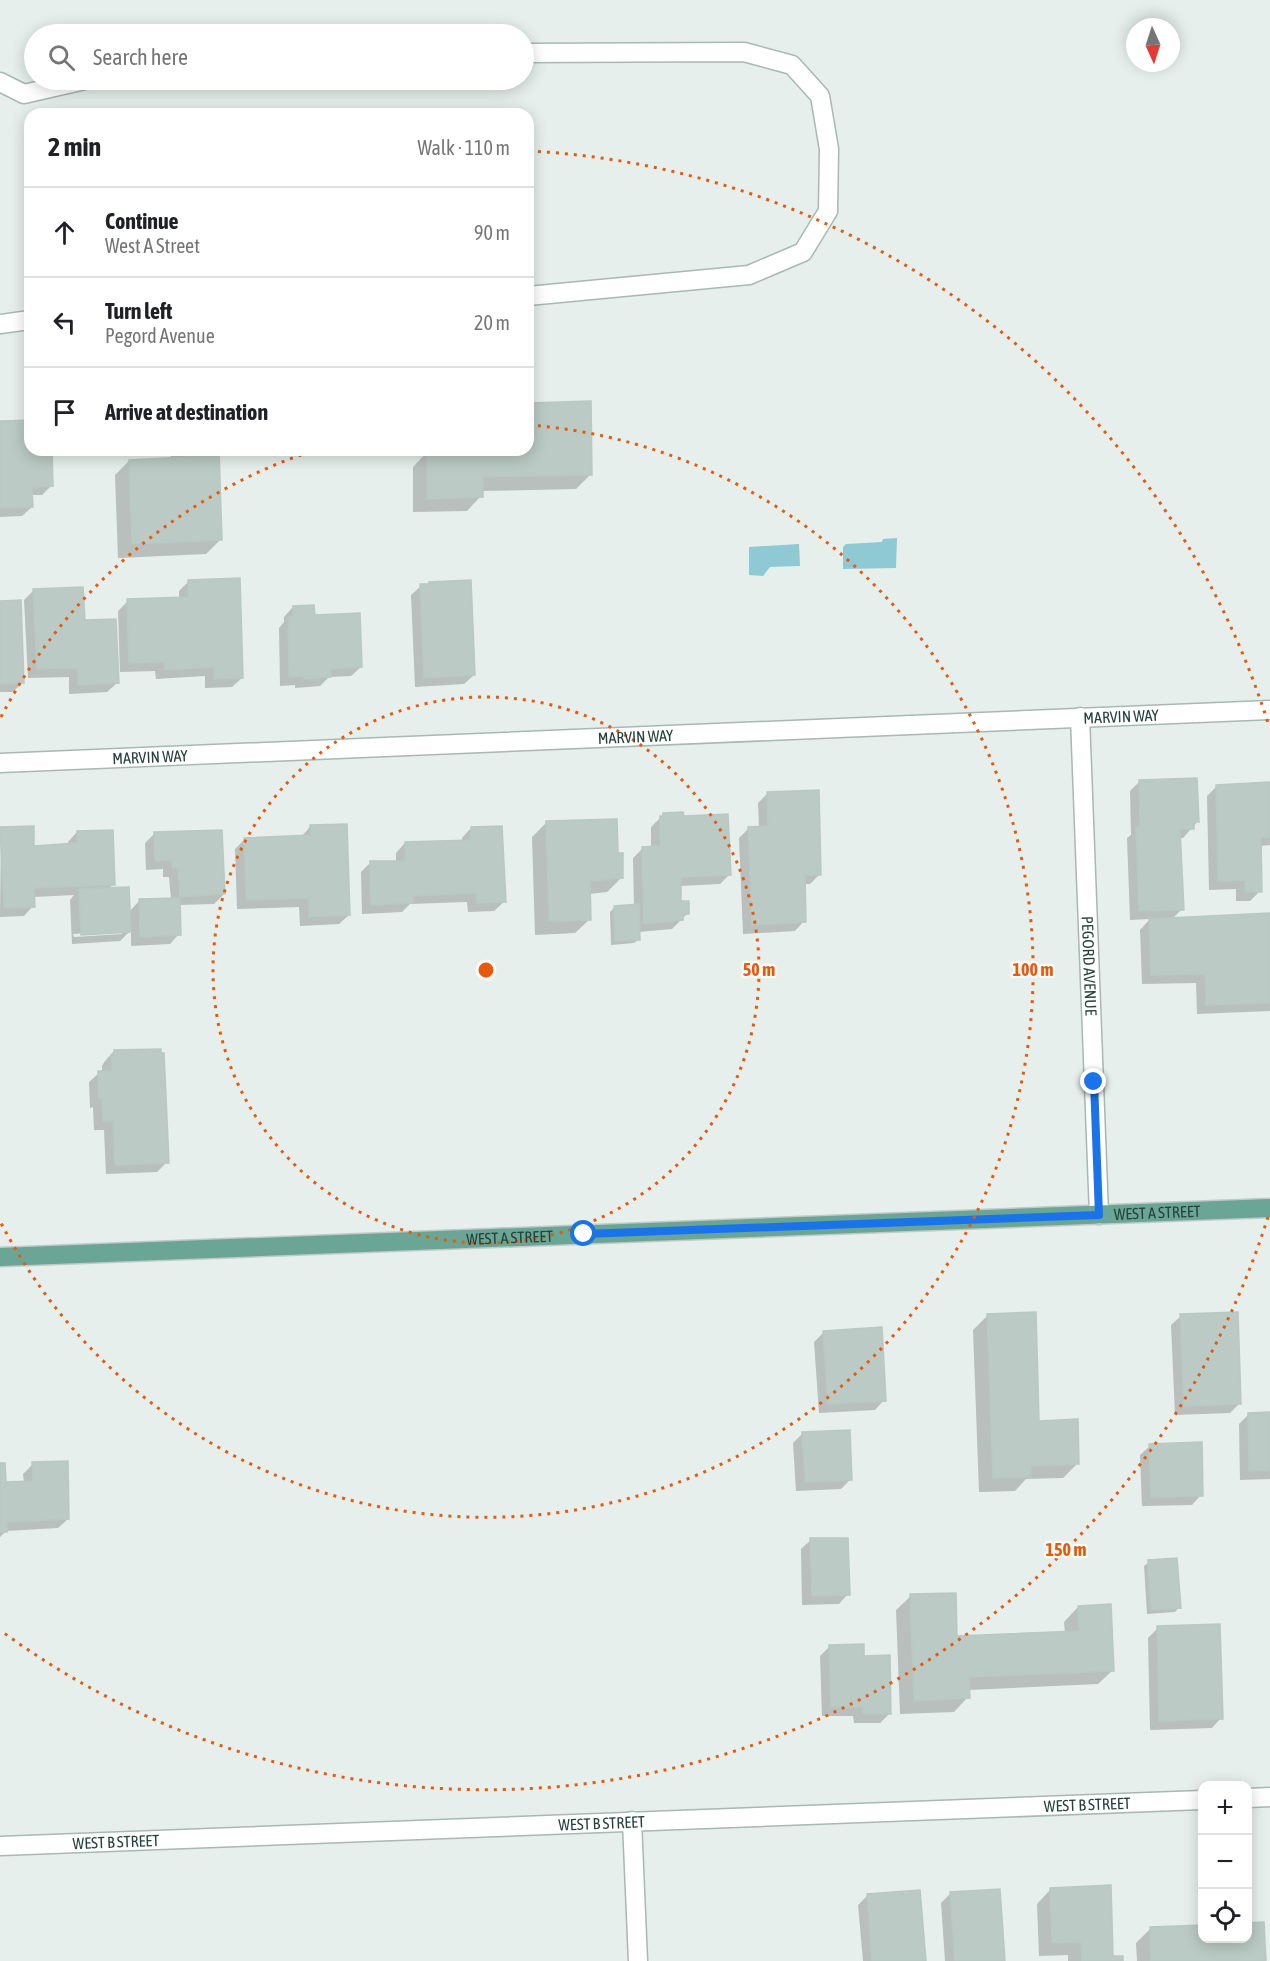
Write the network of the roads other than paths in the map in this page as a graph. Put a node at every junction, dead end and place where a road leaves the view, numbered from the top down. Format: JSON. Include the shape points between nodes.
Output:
{"nodes":[{"id":1,"x":534,"y":53,"type":"edge"},
{"id":2,"x":0,"y":82,"type":"edge"},
{"id":3,"x":41,"y":90,"type":"edge"},
{"id":4,"x":534,"y":295,"type":"edge"},
{"id":5,"x":24,"y":321,"type":"edge"},
{"id":6,"x":0,"y":324,"type":"edge"},
{"id":7,"x":1270,"y":710,"type":"edge"},
{"id":8,"x":1080,"y":717,"type":"junction"},
{"id":9,"x":0,"y":763,"type":"edge"},
{"id":10,"x":1270,"y":1208,"type":"edge"},
{"id":11,"x":1099,"y":1215,"type":"junction"},
{"id":12,"x":0,"y":1257,"type":"edge"},
{"id":13,"x":1270,"y":1797,"type":"edge"},
{"id":14,"x":1252,"y":1798,"type":"edge"},
{"id":15,"x":1198,"y":1800,"type":"edge"},
{"id":16,"x":632,"y":1821,"type":"junction"},
{"id":17,"x":0,"y":1846,"type":"edge"},
{"id":18,"x":638,"y":1961,"type":"edge"}],
"edges":[{"from":1,"to":4,"type":"street","via":[[744,52],[792,65],[820,96],[829,149],[828,212],[803,252],[749,274]]},
{"from":2,"to":3,"type":"street","via":[[24,94]]},
{"from":5,"to":6,"type":"street"},
{"from":7,"to":8,"type":"street","name":"MARVIN WAY"},
{"from":8,"to":9,"type":"street","name":"MARVIN WAY"},
{"from":8,"to":11,"type":"street","name":"PEGORD AVENUE"},
{"from":10,"to":11,"type":"main road","name":"WEST A STREET"},
{"from":11,"to":12,"type":"main road","name":"WEST A STREET"},
{"from":13,"to":14,"type":"street"},
{"from":15,"to":16,"type":"street","name":"WEST B STREET"},
{"from":16,"to":17,"type":"street","name":"WEST B STREET"},
{"from":16,"to":18,"type":"street"}]}
